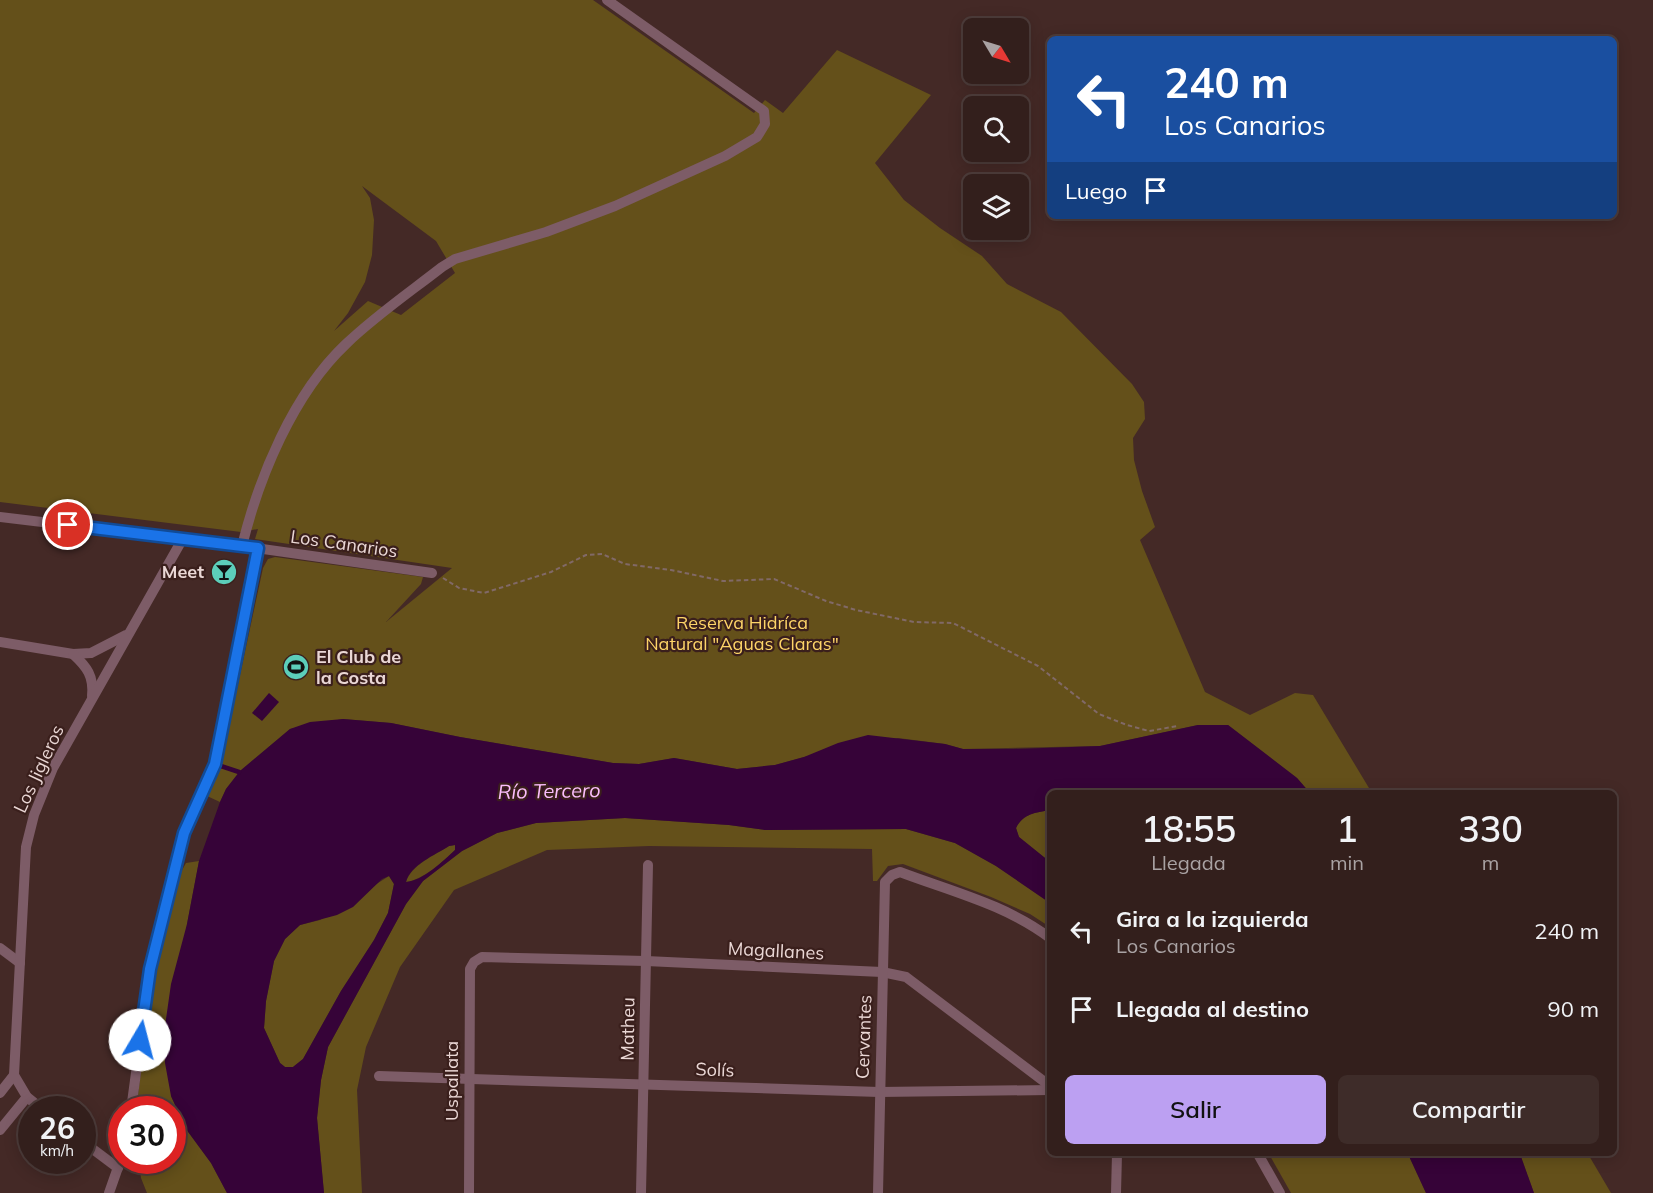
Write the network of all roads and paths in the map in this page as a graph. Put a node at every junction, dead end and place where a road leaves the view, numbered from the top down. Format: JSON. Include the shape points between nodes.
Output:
{"nodes":[{"id":1,"x":607,"y":0,"type":"edge"},
{"id":2,"x":0,"y":517,"type":"edge"},
{"id":3,"x":182,"y":540,"type":"junction"},
{"id":4,"x":242,"y":546,"type":"junction"},
{"id":5,"x":258,"y":548,"type":"junction"},
{"id":6,"x":432,"y":573,"type":"joint"},
{"id":7,"x":128,"y":634,"type":"junction"},
{"id":8,"x":0,"y":642,"type":"edge"},
{"id":9,"x":73,"y":654,"type":"junction"},
{"id":10,"x":92,"y":700,"type":"junction"},
{"id":11,"x":1178,"y":726,"type":"dead end"},
{"id":12,"x":648,"y":865,"type":"dead end"},
{"id":13,"x":1047,"y":936,"type":"edge"},
{"id":14,"x":0,"y":948,"type":"edge"},
{"id":15,"x":646,"y":961,"type":"junction"},
{"id":16,"x":20,"y":963,"type":"junction"},
{"id":17,"x":470,"y":969,"type":"joint"},
{"id":18,"x":882,"y":972,"type":"junction"},
{"id":19,"x":14,"y":1075,"type":"junction"},
{"id":20,"x":379,"y":1076,"type":"dead end"},
{"id":21,"x":469,"y":1079,"type":"junction"},
{"id":22,"x":643,"y":1084,"type":"junction"},
{"id":23,"x":1047,"y":1086,"type":"edge"},
{"id":24,"x":1047,"y":1088,"type":"edge"},
{"id":25,"x":879,"y":1092,"type":"junction"},
{"id":26,"x":0,"y":1093,"type":"edge"},
{"id":27,"x":26,"y":1096,"type":"edge"},
{"id":28,"x":133,"y":1096,"type":"edge"},
{"id":29,"x":18,"y":1108,"type":"edge"},
{"id":30,"x":0,"y":1130,"type":"edge"},
{"id":31,"x":1117,"y":1156,"type":"edge"},
{"id":32,"x":1259,"y":1156,"type":"edge"},
{"id":33,"x":116,"y":1174,"type":"edge"},
{"id":34,"x":109,"y":1193,"type":"edge"},
{"id":35,"x":469,"y":1193,"type":"edge"},
{"id":36,"x":641,"y":1193,"type":"edge"},
{"id":37,"x":878,"y":1193,"type":"edge"},
{"id":38,"x":1116,"y":1193,"type":"edge"},
{"id":39,"x":1280,"y":1193,"type":"edge"}],
"edges":[{"from":1,"to":4,"type":"street","via":[[764,111],[765,124],[757,137],[725,156],[615,206],[455,259],[406,295],[345,345],[309,390],[271,457]]},
{"from":2,"to":3,"type":"street","name":"Los Canarios"},
{"from":3,"to":4,"type":"street","name":"Los Canarios"},
{"from":3,"to":7,"type":"street","name":"Los Jigleros"},
{"from":4,"to":5,"type":"street","name":"Los Canarios"},
{"from":5,"to":6,"type":"street","name":"Los Canarios"},
{"from":5,"to":28,"type":"street","via":[[215,764],[184,833],[150,969]]},
{"from":6,"to":11,"type":"path","via":[[459,588],[484,593],[550,572],[586,555],[602,554],[625,564],[723,581],[774,579],[856,610],[914,622],[953,623],[1038,666],[1099,714],[1149,731]]},
{"from":7,"to":9,"type":"street","via":[[91,653]]},
{"from":7,"to":10,"type":"street","name":"Los Jigleros"},
{"from":8,"to":9,"type":"street"},
{"from":9,"to":10,"type":"street","via":[[92,675]]},
{"from":10,"to":16,"type":"street","name":"Los Jigleros","via":[[54,768],[34,815],[26,847]]},
{"from":12,"to":15,"type":"street","name":"Matheu"},
{"from":13,"to":18,"type":"street","name":"Cervantes","via":[[987,904],[900,872],[885,882]]},
{"from":14,"to":16,"type":"street"},
{"from":15,"to":17,"type":"street","name":"Magallanes","via":[[482,957]]},
{"from":15,"to":18,"type":"street","name":"Magallanes"},
{"from":15,"to":22,"type":"street","name":"Matheu"},
{"from":16,"to":19,"type":"street","name":"Los Jigleros"},
{"from":17,"to":21,"type":"street","name":"Uspallata"},
{"from":18,"to":23,"type":"street","name":"Magallanes","via":[[906,977]]},
{"from":18,"to":25,"type":"street","name":"Cervantes"},
{"from":19,"to":26,"type":"street"},
{"from":19,"to":27,"type":"street"},
{"from":20,"to":21,"type":"street","name":"Solís"},
{"from":21,"to":22,"type":"street","name":"Solís"},
{"from":21,"to":35,"type":"street","name":"Uspallata"},
{"from":22,"to":25,"type":"street","name":"Solís"},
{"from":22,"to":36,"type":"street","name":"Matheu"},
{"from":24,"to":25,"type":"street","name":"Solís"},
{"from":25,"to":37,"type":"street","name":"Cervantes"},
{"from":29,"to":30,"type":"street"},
{"from":31,"to":38,"type":"street"},
{"from":32,"to":39,"type":"street"},
{"from":33,"to":34,"type":"street"}]}
